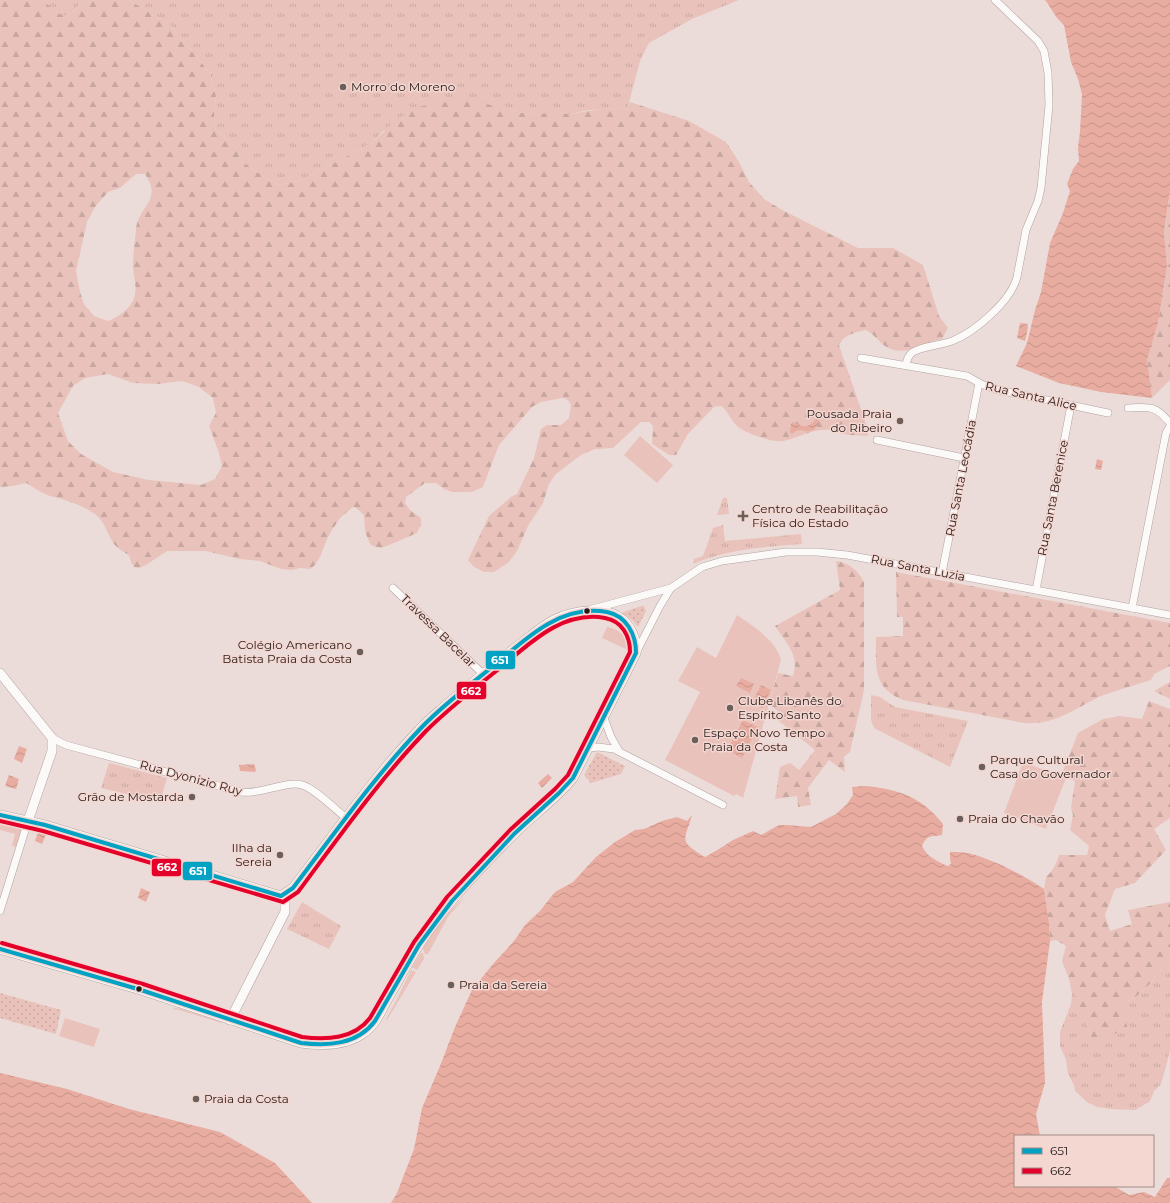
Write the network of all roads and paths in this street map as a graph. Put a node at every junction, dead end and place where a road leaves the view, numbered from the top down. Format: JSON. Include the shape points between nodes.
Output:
{"nodes":[{"id":1,"x":995,"y":0,"type":"edge"},
{"id":2,"x":861,"y":358,"type":"dead end"},
{"id":3,"x":906,"y":365,"type":"junction"},
{"id":4,"x":979,"y":383,"type":"junction"},
{"id":5,"x":1071,"y":405,"type":"junction"},
{"id":6,"x":1128,"y":408,"type":"dead end"},
{"id":7,"x":1108,"y":413,"type":"dead end"},
{"id":8,"x":1170,"y":425,"type":"edge"},
{"id":9,"x":878,"y":440,"type":"dead end"},
{"id":10,"x":964,"y":458,"type":"junction"},
{"id":11,"x":942,"y":573,"type":"junction"},
{"id":12,"x":393,"y":588,"type":"dead end"},
{"id":13,"x":671,"y":588,"type":"junction"},
{"id":14,"x":1036,"y":590,"type":"junction"},
{"id":15,"x":1132,"y":608,"type":"junction"},
{"id":16,"x":581,"y":612,"type":"junction"},
{"id":17,"x":1170,"y":615,"type":"edge"},
{"id":18,"x":636,"y":653,"type":"junction"},
{"id":19,"x":0,"y":673,"type":"edge"},
{"id":20,"x":482,"y":673,"type":"junction"},
{"id":21,"x":604,"y":718,"type":"junction"},
{"id":22,"x":52,"y":738,"type":"junction"},
{"id":23,"x":589,"y":748,"type":"junction"},
{"id":24,"x":619,"y":752,"type":"junction"},
{"id":25,"x":723,"y":805,"type":"dead end"},
{"id":26,"x":0,"y":815,"type":"edge"},
{"id":27,"x":346,"y":818,"type":"junction"},
{"id":28,"x":28,"y":821,"type":"junction"},
{"id":29,"x":281,"y":896,"type":"junction"},
{"id":30,"x":0,"y":911,"type":"edge"},
{"id":31,"x":0,"y":949,"type":"edge"},
{"id":32,"x":230,"y":1020,"type":"junction"}],
"edges":[{"from":1,"to":3,"type":"street","via":[[1035,37],[1046,58],[1049,105],[1040,195],[1026,230],[1017,277],[1010,294],[966,334],[912,353]]},
{"from":2,"to":3,"type":"street","name":"Rua Santa Alice"},
{"from":3,"to":4,"type":"street","name":"Rua Santa Alice","via":[[967,376]]},
{"from":4,"to":5,"type":"street","name":"Rua Santa Alice","via":[[1004,392]]},
{"from":4,"to":10,"type":"street","name":"Rua Santa Leocádia"},
{"from":5,"to":7,"type":"street","name":"Rua Santa Alice"},
{"from":5,"to":14,"type":"street","name":"Rua Santa Berenice"},
{"from":6,"to":8,"type":"street","via":[[1158,410]]},
{"from":8,"to":15,"type":"street","via":[[1166,433]]},
{"from":9,"to":10,"type":"street"},
{"from":10,"to":11,"type":"street","name":"Rua Santa Leocádia"},
{"from":11,"to":13,"type":"street","name":"Rua Santa Luzia","via":[[832,553],[786,552],[722,560],[702,567]]},
{"from":11,"to":14,"type":"street","name":"Rua Santa Luzia"},
{"from":12,"to":20,"type":"street","name":"Travessa Bacelar"},
{"from":13,"to":16,"type":"street"},
{"from":13,"to":18,"type":"street"},
{"from":14,"to":15,"type":"street","name":"Rua Santa Luzia"},
{"from":15,"to":17,"type":"street","name":"Rua Santa Luzia"},
{"from":16,"to":18,"type":"street","via":[[608,612],[623,620],[634,635]]},
{"from":16,"to":20,"type":"street","via":[[548,622]]},
{"from":18,"to":21,"type":"street"},
{"from":19,"to":22,"type":"street"},
{"from":20,"to":27,"type":"street","via":[[420,729]]},
{"from":21,"to":23,"type":"street"},
{"from":21,"to":24,"type":"street"},
{"from":22,"to":27,"type":"street","name":"Rua Dyonizio Ruy","via":[[66,745],[241,792],[255,793],[294,784],[303,785]]},
{"from":22,"to":28,"type":"street","via":[[52,751]]},
{"from":23,"to":24,"type":"street","via":[[604,747]]},
{"from":23,"to":32,"type":"street","via":[[569,782],[482,867],[432,926],[375,1021],[365,1032],[341,1043],[314,1045]]},
{"from":24,"to":25,"type":"street"},
{"from":26,"to":28,"type":"street"},
{"from":27,"to":29,"type":"street","via":[[293,888]]},
{"from":28,"to":29,"type":"street"},
{"from":28,"to":30,"type":"street"},
{"from":29,"to":32,"type":"street","via":[[286,900],[285,912]]},
{"from":31,"to":32,"type":"street","via":[[140,990]]}]}
